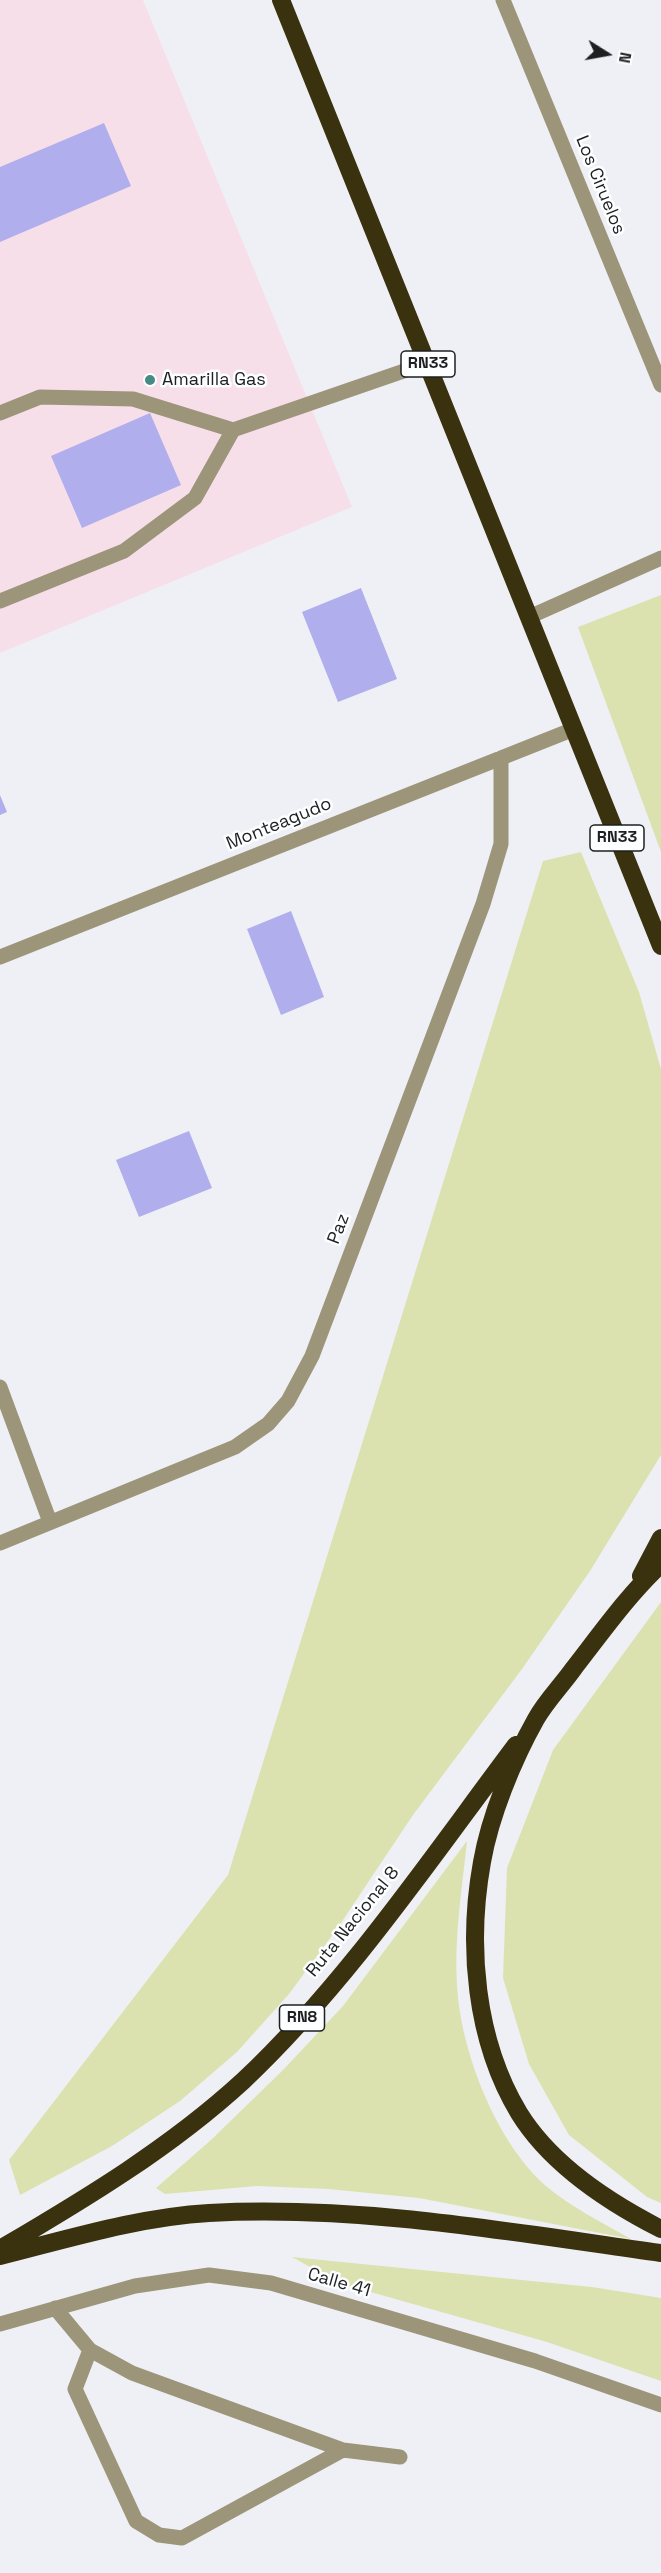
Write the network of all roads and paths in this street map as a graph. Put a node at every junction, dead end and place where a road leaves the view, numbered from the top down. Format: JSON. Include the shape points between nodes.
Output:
{"nodes":[{"id":1,"x":281,"y":0,"type":"edge"},
{"id":2,"x":503,"y":0,"type":"edge"},
{"id":3,"x":427,"y":363,"type":"junction"},
{"id":4,"x":661,"y":385,"type":"edge"},
{"id":5,"x":0,"y":413,"type":"edge"},
{"id":6,"x":232,"y":430,"type":"junction"},
{"id":7,"x":661,"y":558,"type":"edge"},
{"id":8,"x":0,"y":601,"type":"edge"},
{"id":9,"x":530,"y":617,"type":"junction"},
{"id":10,"x":574,"y":729,"type":"junction"},
{"id":11,"x":501,"y":758,"type":"junction"},
{"id":12,"x":661,"y":946,"type":"edge"},
{"id":13,"x":0,"y":957,"type":"edge"},
{"id":14,"x":0,"y":1387,"type":"edge"},
{"id":15,"x":50,"y":1522,"type":"junction"},
{"id":16,"x":661,"y":1538,"type":"edge"},
{"id":17,"x":0,"y":1543,"type":"edge"},
{"id":18,"x":661,"y":1564,"type":"edge"},
{"id":19,"x":634,"y":1589,"type":"junction"},
{"id":20,"x":537,"y":1718,"type":"junction"},
{"id":21,"x":661,"y":2229,"type":"edge"},
{"id":22,"x":0,"y":2249,"type":"edge"},
{"id":23,"x":661,"y":2253,"type":"edge"},
{"id":24,"x":0,"y":2256,"type":"edge"},
{"id":25,"x":55,"y":2308,"type":"junction"},
{"id":26,"x":0,"y":2324,"type":"edge"},
{"id":27,"x":90,"y":2350,"type":"junction"},
{"id":28,"x":661,"y":2405,"type":"edge"},
{"id":29,"x":343,"y":2450,"type":"junction"},
{"id":30,"x":400,"y":2457,"type":"dead end"}],
"edges":[{"from":1,"to":3,"type":"highway","number":"RN33"},
{"from":2,"to":4,"type":"street","name":"Los Ciruelos"},
{"from":3,"to":6,"type":"street"},
{"from":3,"to":9,"type":"highway","number":"RN33"},
{"from":5,"to":6,"type":"street","via":[[40,397],[133,399]]},
{"from":6,"to":8,"type":"street","via":[[195,498],[124,551]]},
{"from":7,"to":9,"type":"street"},
{"from":9,"to":10,"type":"highway","number":"RN33"},
{"from":10,"to":11,"type":"street","name":"Monteagudo"},
{"from":10,"to":12,"type":"highway","number":"RN33"},
{"from":11,"to":13,"type":"street","name":"Monteagudo"},
{"from":11,"to":15,"type":"street","name":"Paz","via":[[501,844],[483,904],[312,1356],[288,1401],[268,1424],[235,1446]]},
{"from":14,"to":15,"type":"street"},
{"from":15,"to":17,"type":"street","name":"Paz"},
{"from":16,"to":19,"type":"highway"},
{"from":18,"to":19,"type":"highway","number":"RN8"},
{"from":19,"to":20,"type":"highway","number":"RN8"},
{"from":20,"to":21,"type":"highway","number":"RN8","via":[[501,1795],[482,1862],[476,1917],[484,2029],[501,2077],[520,2114],[545,2146],[587,2184]]},
{"from":20,"to":22,"type":"highway","name":"Ruta Nacional 8","number":"RN8","via":[[368,1941],[243,2081],[162,2147]]},
{"from":23,"to":24,"type":"highway","via":[[394,2217],[297,2211],[207,2213],[134,2224]]},
{"from":25,"to":26,"type":"street","name":"Calle 41"},
{"from":25,"to":27,"type":"street"},
{"from":25,"to":28,"type":"street","name":"Calle 41","via":[[135,2286],[209,2275],[271,2283],[535,2361]]},
{"from":27,"to":29,"type":"street","via":[[132,2373]]},
{"from":27,"to":29,"type":"street","via":[[75,2389],[136,2520],[159,2535],[182,2538]]},
{"from":29,"to":30,"type":"street"}]}
